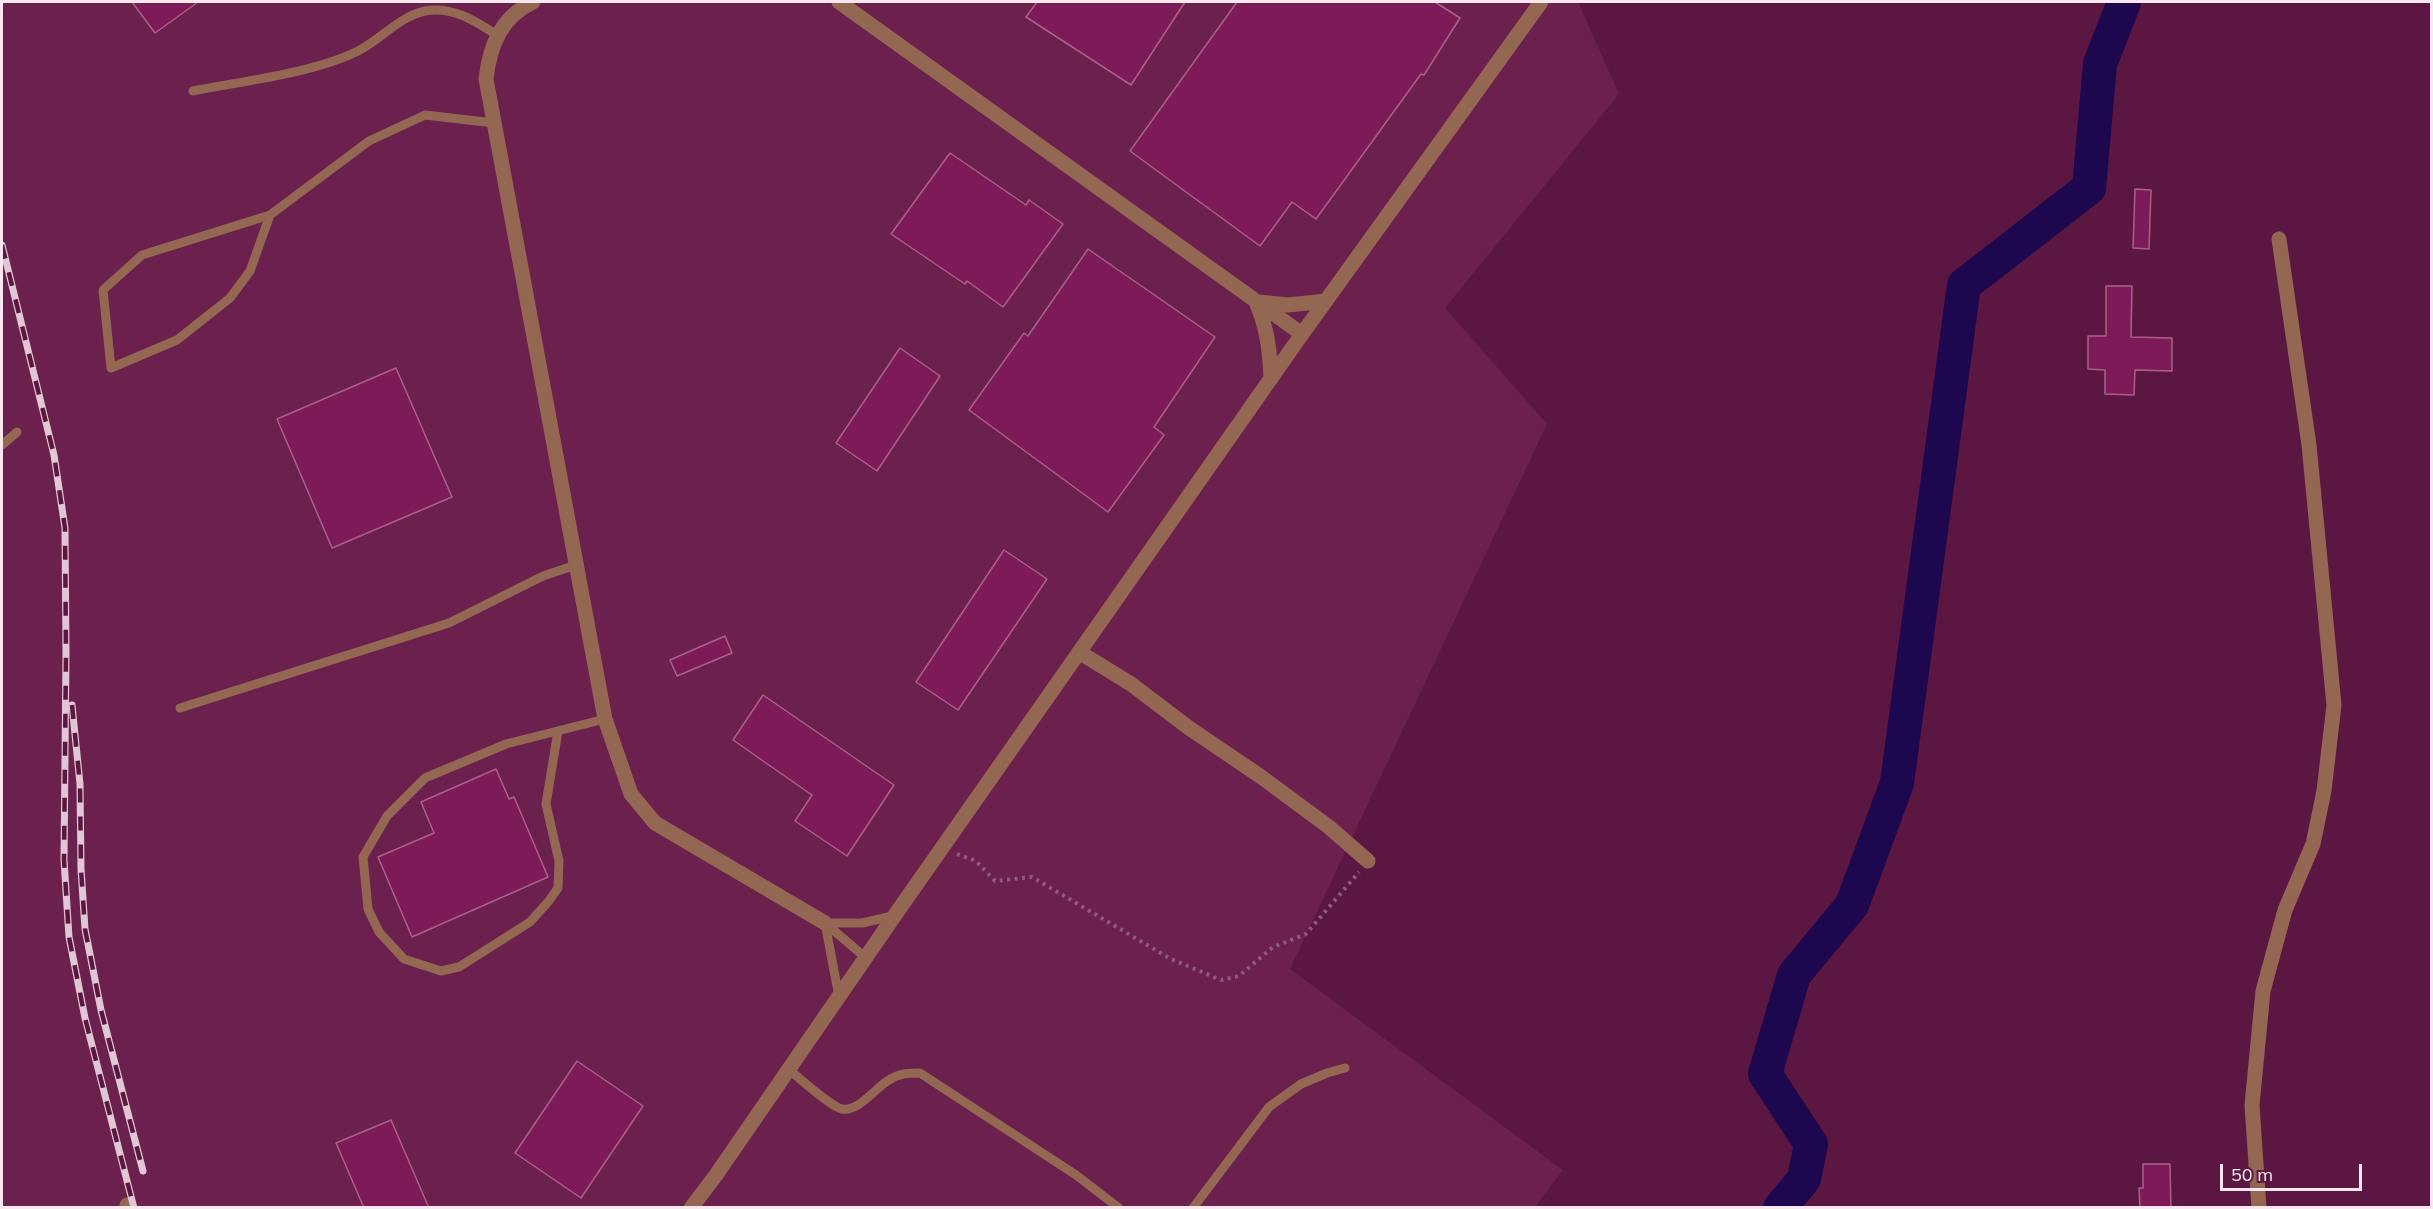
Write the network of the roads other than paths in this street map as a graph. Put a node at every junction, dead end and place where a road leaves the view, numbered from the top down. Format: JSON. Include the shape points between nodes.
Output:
{"nodes":[{"id":1,"x":533,"y":2,"type":"edge"},
{"id":2,"x":839,"y":2,"type":"edge"},
{"id":3,"x":1541,"y":2,"type":"edge"},
{"id":4,"x":516,"y":5,"type":"edge"},
{"id":5,"x":497,"y":35,"type":"junction"},
{"id":6,"x":193,"y":91,"type":"dead end"},
{"id":7,"x":494,"y":123,"type":"junction"},
{"id":8,"x":270,"y":215,"type":"junction"},
{"id":9,"x":2279,"y":239,"type":"dead end"},
{"id":10,"x":1326,"y":301,"type":"junction"},
{"id":11,"x":1256,"y":302,"type":"junction"},
{"id":12,"x":1302,"y":334,"type":"junction"},
{"id":13,"x":1271,"y":379,"type":"junction"},
{"id":14,"x":17,"y":432,"type":"dead end"},
{"id":15,"x":2,"y":445,"type":"edge"},
{"id":16,"x":576,"y":566,"type":"junction"},
{"id":17,"x":1079,"y":652,"type":"junction"},
{"id":18,"x":180,"y":708,"type":"dead end"},
{"id":19,"x":605,"y":719,"type":"junction"},
{"id":20,"x":558,"y":731,"type":"junction"},
{"id":21,"x":1368,"y":861,"type":"road end"},
{"id":22,"x":895,"y":915,"type":"junction"},
{"id":23,"x":825,"y":923,"type":"junction"},
{"id":24,"x":866,"y":958,"type":"junction"},
{"id":25,"x":839,"y":998,"type":"junction"},
{"id":26,"x":1346,"y":1068,"type":"dead end"},
{"id":27,"x":789,"y":1070,"type":"junction"},
{"id":28,"x":691,"y":1208,"type":"edge"},
{"id":29,"x":1119,"y":1208,"type":"edge"},
{"id":30,"x":1192,"y":1208,"type":"edge"},
{"id":31,"x":2259,"y":1208,"type":"edge"}],
"edges":[{"from":1,"to":4,"type":"street"},
{"from":2,"to":11,"type":"street"},
{"from":3,"to":10,"type":"street"},
{"from":4,"to":5,"type":"street"},
{"from":5,"to":6,"type":"lane","via":[[475,20],[453,12],[424,11],[359,51],[321,65]]},
{"from":5,"to":7,"type":"street","via":[[489,55],[486,80]]},
{"from":7,"to":8,"type":"lane","via":[[425,115],[369,141]]},
{"from":7,"to":16,"type":"street"},
{"from":8,"to":8,"type":"lane","via":[[142,255],[103,290],[111,368],[177,340],[230,298],[250,271]]},
{"from":9,"to":31,"type":"street","via":[[2309,445],[2334,705],[2313,844],[2285,910],[2263,991],[2252,1105]]},
{"from":10,"to":11,"type":"street","via":[[1288,305]]},
{"from":10,"to":12,"type":"street"},
{"from":11,"to":12,"type":"street"},
{"from":11,"to":13,"type":"street","via":[[1265,325]]},
{"from":12,"to":13,"type":"street"},
{"from":13,"to":17,"type":"street"},
{"from":14,"to":15,"type":"lane"},
{"from":16,"to":18,"type":"lane","via":[[543,576],[437,627]]},
{"from":16,"to":19,"type":"street"},
{"from":17,"to":21,"type":"street","via":[[1131,684],[1269,783]]},
{"from":17,"to":22,"type":"street"},
{"from":19,"to":20,"type":"lane"},
{"from":19,"to":23,"type":"street","via":[[631,794],[656,823]]},
{"from":20,"to":20,"type":"lane","via":[[506,744],[425,778],[387,816],[363,857],[369,909],[379,932],[404,958],[441,971],[459,967],[530,922],[548,903],[558,888],[559,861],[546,804]]},
{"from":22,"to":23,"type":"lane","via":[[862,923]]},
{"from":22,"to":24,"type":"street"},
{"from":23,"to":24,"type":"lane"},
{"from":23,"to":25,"type":"lane"},
{"from":24,"to":25,"type":"street"},
{"from":25,"to":27,"type":"street"},
{"from":26,"to":30,"type":"lane","via":[[1301,1084],[1269,1107]]},
{"from":27,"to":28,"type":"street"},
{"from":27,"to":29,"type":"lane","via":[[843,1109],[854,1107],[889,1079],[920,1073],[1076,1175]]}]}
